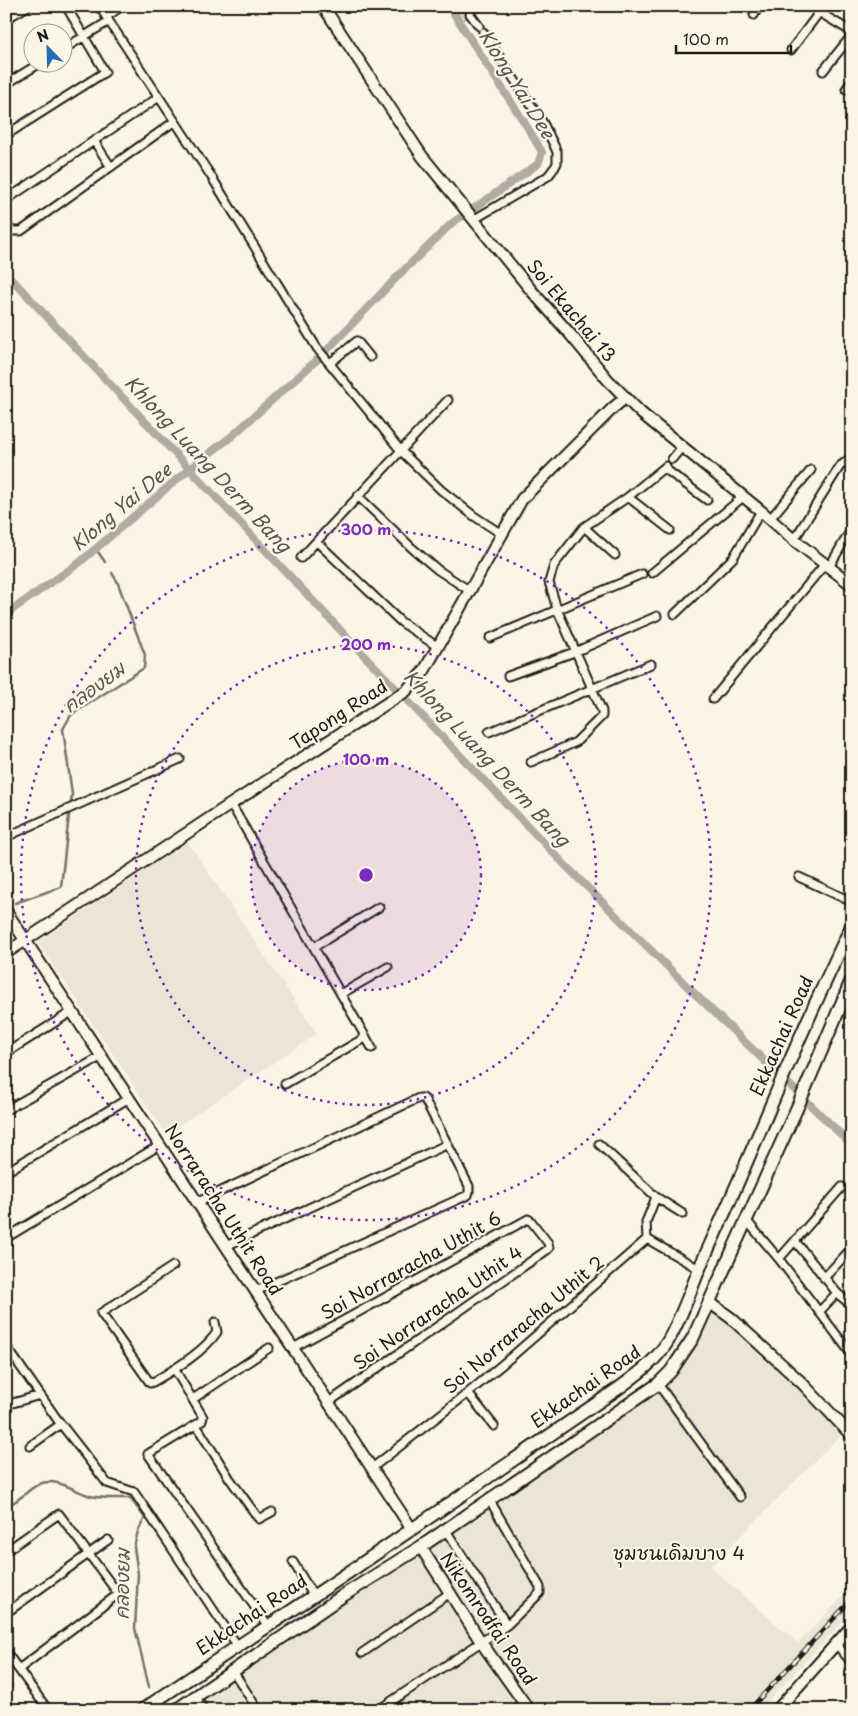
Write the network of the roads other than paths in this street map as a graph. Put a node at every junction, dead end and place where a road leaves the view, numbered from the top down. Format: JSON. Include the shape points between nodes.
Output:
{"nodes":[{"id":1,"x":28,"y":6,"type":"edge"},
{"id":2,"x":66,"y":6,"type":"edge"},
{"id":3,"x":99,"y":6,"type":"edge"},
{"id":4,"x":122,"y":6,"type":"edge"},
{"id":5,"x":323,"y":6,"type":"edge"},
{"id":6,"x":471,"y":6,"type":"edge"},
{"id":7,"x":760,"y":6,"type":"edge"},
{"id":8,"x":809,"y":6,"type":"edge"},
{"id":9,"x":822,"y":10,"type":"edge"},
{"id":10,"x":754,"y":15,"type":"dead end"},
{"id":11,"x":108,"y":19,"type":"junction"},
{"id":12,"x":6,"y":20,"type":"edge"},
{"id":13,"x":852,"y":34,"type":"edge"},
{"id":14,"x":85,"y":36,"type":"junction"},
{"id":15,"x":72,"y":44,"type":"edge"},
{"id":16,"x":791,"y":50,"type":"dead end"},
{"id":17,"x":824,"y":71,"type":"dead end"},
{"id":18,"x":26,"y":72,"type":"edge"},
{"id":19,"x":852,"y":81,"type":"edge"},
{"id":20,"x":6,"y":84,"type":"edge"},
{"id":21,"x":846,"y":89,"type":"dead end"},
{"id":22,"x":159,"y":97,"type":"junction"},
{"id":23,"x":175,"y":121,"type":"junction"},
{"id":24,"x":6,"y":135,"type":"edge"},
{"id":25,"x":94,"y":141,"type":"junction"},
{"id":26,"x":110,"y":167,"type":"junction"},
{"id":27,"x":6,"y":200,"type":"edge"},
{"id":28,"x":473,"y":220,"type":"junction"},
{"id":29,"x":6,"y":223,"type":"edge"},
{"id":30,"x":370,"y":357,"type":"dead end"},
{"id":31,"x":330,"y":363,"type":"junction"},
{"id":32,"x":625,"y":398,"type":"junction"},
{"id":33,"x":448,"y":400,"type":"dead end"},
{"id":34,"x":682,"y":447,"type":"junction"},
{"id":35,"x":401,"y":451,"type":"junction"},
{"id":36,"x":851,"y":458,"type":"edge"},
{"id":37,"x":672,"y":459,"type":"dead end"},
{"id":38,"x":811,"y":470,"type":"dead end"},
{"id":39,"x":358,"y":496,"type":"junction"},
{"id":40,"x":628,"y":497,"type":"junction"},
{"id":41,"x":743,"y":497,"type":"junction"},
{"id":42,"x":707,"y":500,"type":"dead end"},
{"id":43,"x":761,"y":511,"type":"junction"},
{"id":44,"x":770,"y":519,"type":"junction"},
{"id":45,"x":584,"y":528,"type":"junction"},
{"id":46,"x":852,"y":528,"type":"edge"},
{"id":47,"x":670,"y":530,"type":"dead end"},
{"id":48,"x":503,"y":535,"type":"junction"},
{"id":49,"x":794,"y":540,"type":"junction"},
{"id":50,"x":317,"y":542,"type":"junction"},
{"id":51,"x":615,"y":555,"type":"dead end"},
{"id":52,"x":300,"y":558,"type":"dead end"},
{"id":53,"x":827,"y":566,"type":"junction"},
{"id":54,"x":652,"y":573,"type":"dead end"},
{"id":55,"x":642,"y":574,"type":"dead end"},
{"id":56,"x":852,"y":585,"type":"edge"},
{"id":57,"x":470,"y":592,"type":"junction"},
{"id":58,"x":556,"y":609,"type":"junction"},
{"id":59,"x":675,"y":614,"type":"dead end"},
{"id":60,"x":657,"y":616,"type":"dead end"},
{"id":61,"x":490,"y":638,"type":"dead end"},
{"id":62,"x":438,"y":647,"type":"junction"},
{"id":63,"x":577,"y":651,"type":"junction"},
{"id":64,"x":651,"y":664,"type":"dead end"},
{"id":65,"x":508,"y":676,"type":"dead end"},
{"id":66,"x":592,"y":689,"type":"junction"},
{"id":67,"x":713,"y":700,"type":"dead end"},
{"id":68,"x":489,"y":732,"type":"dead end"},
{"id":69,"x":180,"y":759,"type":"dead end"},
{"id":70,"x":531,"y":762,"type":"dead end"},
{"id":71,"x":231,"y":804,"type":"junction"},
{"id":72,"x":6,"y":837,"type":"edge"},
{"id":73,"x":800,"y":877,"type":"dead end"},
{"id":74,"x":852,"y":902,"type":"edge"},
{"id":75,"x":379,"y":907,"type":"dead end"},
{"id":76,"x":6,"y":911,"type":"edge"},
{"id":77,"x":852,"y":925,"type":"edge"},
{"id":78,"x":27,"y":941,"type":"junction"},
{"id":79,"x":314,"y":947,"type":"junction"},
{"id":80,"x":6,"y":953,"type":"edge"},
{"id":81,"x":388,"y":967,"type":"dead end"},
{"id":82,"x":852,"y":979,"type":"edge"},
{"id":83,"x":341,"y":994,"type":"junction"},
{"id":84,"x":73,"y":1012,"type":"junction"},
{"id":85,"x":366,"y":1038,"type":"junction"},
{"id":86,"x":372,"y":1048,"type":"dead end"},
{"id":87,"x":6,"y":1053,"type":"edge"},
{"id":88,"x":102,"y":1056,"type":"junction"},
{"id":89,"x":285,"y":1084,"type":"dead end"},
{"id":90,"x":130,"y":1098,"type":"junction"},
{"id":91,"x":6,"y":1110,"type":"edge"},
{"id":92,"x":160,"y":1144,"type":"junction"},
{"id":93,"x":448,"y":1144,"type":"junction"},
{"id":94,"x":599,"y":1144,"type":"dead end"},
{"id":95,"x":6,"y":1172,"type":"edge"},
{"id":96,"x":842,"y":1187,"type":"dead end"},
{"id":97,"x":656,"y":1197,"type":"junction"},
{"id":98,"x":198,"y":1202,"type":"junction"},
{"id":99,"x":683,"y":1214,"type":"dead end"},
{"id":100,"x":746,"y":1220,"type":"junction"},
{"id":101,"x":540,"y":1232,"type":"joint"},
{"id":102,"x":6,"y":1238,"type":"edge"},
{"id":103,"x":647,"y":1239,"type":"junction"},
{"id":104,"x":795,"y":1241,"type":"junction"},
{"id":105,"x":226,"y":1246,"type":"junction"},
{"id":106,"x":852,"y":1248,"type":"edge"},
{"id":107,"x":779,"y":1259,"type":"junction"},
{"id":108,"x":173,"y":1266,"type":"dead end"},
{"id":109,"x":699,"y":1269,"type":"junction"},
{"id":110,"x":824,"y":1278,"type":"junction"},
{"id":111,"x":692,"y":1288,"type":"junction"},
{"id":112,"x":256,"y":1291,"type":"junction"},
{"id":113,"x":837,"y":1293,"type":"junction"},
{"id":114,"x":709,"y":1302,"type":"junction"},
{"id":115,"x":852,"y":1306,"type":"edge"},
{"id":116,"x":819,"y":1312,"type":"junction"},
{"id":117,"x":215,"y":1322,"type":"dead end"},
{"id":118,"x":6,"y":1346,"type":"edge"},
{"id":119,"x":269,"y":1348,"type":"dead end"},
{"id":120,"x":293,"y":1348,"type":"junction"},
{"id":121,"x":852,"y":1356,"type":"edge"},
{"id":122,"x":174,"y":1370,"type":"junction"},
{"id":123,"x":658,"y":1384,"type":"junction"},
{"id":124,"x":468,"y":1393,"type":"junction"},
{"id":125,"x":40,"y":1395,"type":"junction"},
{"id":126,"x":193,"y":1399,"type":"junction"},
{"id":127,"x":328,"y":1402,"type":"junction"},
{"id":128,"x":6,"y":1406,"type":"edge"},
{"id":129,"x":61,"y":1424,"type":"junction"},
{"id":130,"x":196,"y":1424,"type":"junction"},
{"id":131,"x":494,"y":1426,"type":"dead end"},
{"id":132,"x":852,"y":1436,"type":"edge"},
{"id":133,"x":30,"y":1446,"type":"dead end"},
{"id":134,"x":372,"y":1468,"type":"junction"},
{"id":135,"x":740,"y":1496,"type":"dead end"},
{"id":136,"x":489,"y":1499,"type":"junction"},
{"id":137,"x":272,"y":1512,"type":"dead end"},
{"id":138,"x":411,"y":1528,"type":"junction"},
{"id":139,"x":445,"y":1529,"type":"junction"},
{"id":140,"x":108,"y":1540,"type":"dead end"},
{"id":141,"x":422,"y":1546,"type":"junction"},
{"id":142,"x":6,"y":1551,"type":"edge"},
{"id":143,"x":89,"y":1552,"type":"junction"},
{"id":144,"x":293,"y":1562,"type":"dead end"},
{"id":145,"x":450,"y":1593,"type":"junction"},
{"id":146,"x":313,"y":1595,"type":"junction"},
{"id":147,"x":6,"y":1613,"type":"edge"},
{"id":148,"x":507,"y":1625,"type":"junction"},
{"id":149,"x":268,"y":1626,"type":"junction"},
{"id":150,"x":852,"y":1626,"type":"edge"},
{"id":151,"x":481,"y":1642,"type":"junction"},
{"id":152,"x":836,"y":1644,"type":"junction"},
{"id":153,"x":237,"y":1645,"type":"junction"},
{"id":154,"x":6,"y":1652,"type":"edge"},
{"id":155,"x":362,"y":1653,"type":"dead end"},
{"id":156,"x":852,"y":1663,"type":"edge"},
{"id":157,"x":20,"y":1669,"type":"junction"},
{"id":158,"x":234,"y":1671,"type":"junction"},
{"id":159,"x":196,"y":1697,"type":"junction"},
{"id":160,"x":526,"y":1706,"type":"edge"},
{"id":161,"x":782,"y":1708,"type":"edge"},
{"id":162,"x":48,"y":1710,"type":"edge"},
{"id":163,"x":142,"y":1710,"type":"edge"},
{"id":164,"x":176,"y":1710,"type":"edge"},
{"id":165,"x":204,"y":1710,"type":"edge"},
{"id":166,"x":258,"y":1710,"type":"edge"},
{"id":167,"x":378,"y":1710,"type":"edge"},
{"id":168,"x":514,"y":1710,"type":"edge"}],
"edges":[{"from":1,"to":12,"type":"street"},
{"from":2,"to":14,"type":"street"},
{"from":3,"to":11,"type":"street"},
{"from":4,"to":11,"type":"street"},
{"from":5,"to":28,"type":"street","name":"Soi Ekachai 13","via":[[422,156]]},
{"from":6,"to":28,"type":"street","via":[[470,14],[542,123],[558,158],[548,176]]},
{"from":7,"to":10,"type":"street"},
{"from":8,"to":9,"type":"street"},
{"from":9,"to":13,"type":"street"},
{"from":9,"to":16,"type":"street"},
{"from":11,"to":14,"type":"street"},
{"from":11,"to":22,"type":"street"},
{"from":13,"to":17,"type":"street"},
{"from":14,"to":15,"type":"street"},
{"from":14,"to":24,"type":"street","via":[[105,72]]},
{"from":18,"to":20,"type":"street"},
{"from":19,"to":21,"type":"street"},
{"from":22,"to":23,"type":"street"},
{"from":22,"to":25,"type":"street"},
{"from":23,"to":26,"type":"street"},
{"from":23,"to":31,"type":"street","via":[[317,348]]},
{"from":25,"to":26,"type":"street"},
{"from":25,"to":27,"type":"street"},
{"from":26,"to":29,"type":"street","via":[[21,231],[11,231]]},
{"from":28,"to":32,"type":"street","name":"Soi Ekachai 13"},
{"from":30,"to":31,"type":"street","via":[[357,341]]},
{"from":31,"to":35,"type":"street"},
{"from":32,"to":34,"type":"street","name":"Soi Ekachai 13"},
{"from":32,"to":48,"type":"street","name":"Tapong Road","via":[[522,499]]},
{"from":33,"to":35,"type":"street"},
{"from":34,"to":37,"type":"street"},
{"from":34,"to":41,"type":"street","name":"Soi Ekachai 13"},
{"from":35,"to":39,"type":"street"},
{"from":35,"to":48,"type":"street","via":[[441,490]]},
{"from":36,"to":49,"type":"street","via":[[840,466]]},
{"from":38,"to":44,"type":"street"},
{"from":39,"to":50,"type":"street"},
{"from":39,"to":57,"type":"street","via":[[412,548]]},
{"from":40,"to":42,"type":"street","via":[[665,467]]},
{"from":40,"to":45,"type":"street"},
{"from":40,"to":47,"type":"street"},
{"from":41,"to":43,"type":"street","name":"Soi Ekachai 13"},
{"from":41,"to":54,"type":"street"},
{"from":43,"to":44,"type":"street","name":"Soi Ekachai 13"},
{"from":43,"to":59,"type":"street","via":[[733,558]]},
{"from":44,"to":49,"type":"street","name":"Soi Ekachai 13"},
{"from":45,"to":51,"type":"street"},
{"from":45,"to":58,"type":"street","via":[[558,560],[550,577]]},
{"from":46,"to":53,"type":"street"},
{"from":48,"to":57,"type":"street","name":"Tapong Road"},
{"from":49,"to":53,"type":"street","name":"Soi Ekachai 13"},
{"from":50,"to":52,"type":"street"},
{"from":50,"to":62,"type":"street","via":[[401,622]]},
{"from":53,"to":56,"type":"street","name":"Soi Ekachai 13"},
{"from":53,"to":67,"type":"street"},
{"from":55,"to":58,"type":"street"},
{"from":57,"to":62,"type":"street","name":"Tapong Road"},
{"from":58,"to":61,"type":"street"},
{"from":58,"to":63,"type":"street"},
{"from":60,"to":63,"type":"street"},
{"from":62,"to":71,"type":"street","name":"Tapong Road","via":[[424,671],[406,691]]},
{"from":63,"to":65,"type":"street"},
{"from":63,"to":66,"type":"street"},
{"from":64,"to":66,"type":"street"},
{"from":66,"to":68,"type":"street"},
{"from":66,"to":70,"type":"street","via":[[602,711],[601,718],[576,742]]},
{"from":69,"to":72,"type":"street"},
{"from":71,"to":78,"type":"street","name":"Tapong Road"},
{"from":71,"to":79,"type":"street"},
{"from":73,"to":74,"type":"street"},
{"from":75,"to":79,"type":"street"},
{"from":76,"to":78,"type":"street","name":"Norraracha Uthit Road"},
{"from":77,"to":109,"type":"main road","name":"Ekkachai Road"},
{"from":78,"to":80,"type":"street","name":"Tapong Road"},
{"from":78,"to":84,"type":"street","name":"Norraracha Uthit Road"},
{"from":79,"to":83,"type":"street"},
{"from":81,"to":83,"type":"street"},
{"from":82,"to":100,"type":"main road","name":"Ekkachai Road"},
{"from":83,"to":85,"type":"street"},
{"from":84,"to":87,"type":"street"},
{"from":84,"to":88,"type":"street","name":"Norraracha Uthit Road"},
{"from":85,"to":86,"type":"street"},
{"from":85,"to":89,"type":"street"},
{"from":88,"to":90,"type":"street","name":"Norraracha Uthit Road"},
{"from":88,"to":91,"type":"street"},
{"from":90,"to":92,"type":"street","name":"Norraracha Uthit Road"},
{"from":90,"to":95,"type":"street"},
{"from":92,"to":98,"type":"street","name":"Norraracha Uthit Road"},
{"from":92,"to":102,"type":"street"},
{"from":93,"to":98,"type":"street","via":[[421,1098]]},
{"from":93,"to":105,"type":"street"},
{"from":93,"to":112,"type":"street","via":[[469,1186],[468,1196]]},
{"from":94,"to":97,"type":"street"},
{"from":96,"to":104,"type":"street"},
{"from":97,"to":99,"type":"street"},
{"from":97,"to":103,"type":"street","via":[[646,1222]]},
{"from":98,"to":105,"type":"street","name":"Norraracha Uthit Road"},
{"from":100,"to":107,"type":"street"},
{"from":100,"to":114,"type":"main road","name":"Ekkachai Road"},
{"from":101,"to":120,"type":"street","name":"Soi Norraracha Uthit 6","via":[[528,1219]]},
{"from":101,"to":127,"type":"street","name":"Soi Norraracha Uthit 4","via":[[548,1243],[547,1250]]},
{"from":103,"to":109,"type":"street"},
{"from":103,"to":124,"type":"street","name":"Soi Norraracha Uthit 2"},
{"from":104,"to":107,"type":"street"},
{"from":104,"to":110,"type":"street"},
{"from":105,"to":112,"type":"street","name":"Norraracha Uthit Road"},
{"from":106,"to":110,"type":"street"},
{"from":107,"to":116,"type":"street"},
{"from":108,"to":122,"type":"street","via":[[101,1313],[150,1383]]},
{"from":109,"to":111,"type":"main road","name":"Ekkachai Road"},
{"from":110,"to":113,"type":"street"},
{"from":111,"to":114,"type":"main road"},
{"from":111,"to":138,"type":"main road","name":"Ekkachai Road","via":[[668,1341],[639,1374]]},
{"from":112,"to":120,"type":"street","name":"Norraracha Uthit Road"},
{"from":113,"to":115,"type":"street"},
{"from":113,"to":116,"type":"street"},
{"from":114,"to":123,"type":"main road","name":"Ekkachai Road","via":[[693,1338]]},
{"from":114,"to":132,"type":"street","via":[[802,1383]]},
{"from":116,"to":121,"type":"street"},
{"from":117,"to":122,"type":"street","via":[[214,1336]]},
{"from":118,"to":125,"type":"street"},
{"from":119,"to":126,"type":"street"},
{"from":120,"to":127,"type":"street","name":"Norraracha Uthit Road"},
{"from":122,"to":126,"type":"street"},
{"from":123,"to":135,"type":"street"},
{"from":123,"to":136,"type":"main road","name":"Ekkachai Road"},
{"from":124,"to":131,"type":"street"},
{"from":124,"to":134,"type":"street","name":"Soi Norraracha Uthit 2"},
{"from":125,"to":128,"type":"street"},
{"from":125,"to":129,"type":"street"},
{"from":126,"to":130,"type":"street","via":[[203,1417]]},
{"from":127,"to":134,"type":"street","name":"Norraracha Uthit Road"},
{"from":129,"to":133,"type":"street"},
{"from":129,"to":153,"type":"street","via":[[107,1483],[134,1492]]},
{"from":130,"to":137,"type":"street","via":[[259,1519]]},
{"from":130,"to":149,"type":"street","via":[[148,1454]]},
{"from":134,"to":138,"type":"street","name":"Norraracha Uthit Road"},
{"from":136,"to":139,"type":"main road","name":"Ekkachai Road"},
{"from":136,"to":148,"type":"street","via":[[541,1589],[540,1594]]},
{"from":138,"to":141,"type":"main road"},
{"from":138,"to":146,"type":"main road","name":"Ekkachai Road"},
{"from":139,"to":141,"type":"main road","name":"Ekkachai Road"},
{"from":139,"to":148,"type":"street"},
{"from":140,"to":143,"type":"street"},
{"from":141,"to":145,"type":"street","name":"Nikomrodfai Road"},
{"from":141,"to":158,"type":"main road","name":"Ekkachai Road"},
{"from":142,"to":143,"type":"street","via":[[59,1514]]},
{"from":143,"to":147,"type":"street"},
{"from":143,"to":157,"type":"street","via":[[117,1595]]},
{"from":144,"to":146,"type":"street"},
{"from":145,"to":151,"type":"street","name":"Nikomrodfai Road"},
{"from":145,"to":155,"type":"street"},
{"from":146,"to":149,"type":"main road","name":"Ekkachai Road"},
{"from":148,"to":151,"type":"street"},
{"from":149,"to":153,"type":"main road","name":"Ekkachai Road"},
{"from":150,"to":152,"type":"street"},
{"from":151,"to":160,"type":"street","name":"Nikomrodfai Road"},
{"from":151,"to":167,"type":"street"},
{"from":152,"to":156,"type":"street"},
{"from":152,"to":161,"type":"street"},
{"from":153,"to":163,"type":"main road","name":"Ekkachai Road"},
{"from":154,"to":157,"type":"street"},
{"from":157,"to":162,"type":"street"},
{"from":158,"to":159,"type":"main road","name":"Ekkachai Road"},
{"from":158,"to":166,"type":"street"},
{"from":159,"to":164,"type":"main road","name":"Ekkachai Road"},
{"from":159,"to":165,"type":"street"},
{"from":160,"to":168,"type":"street"}]}
